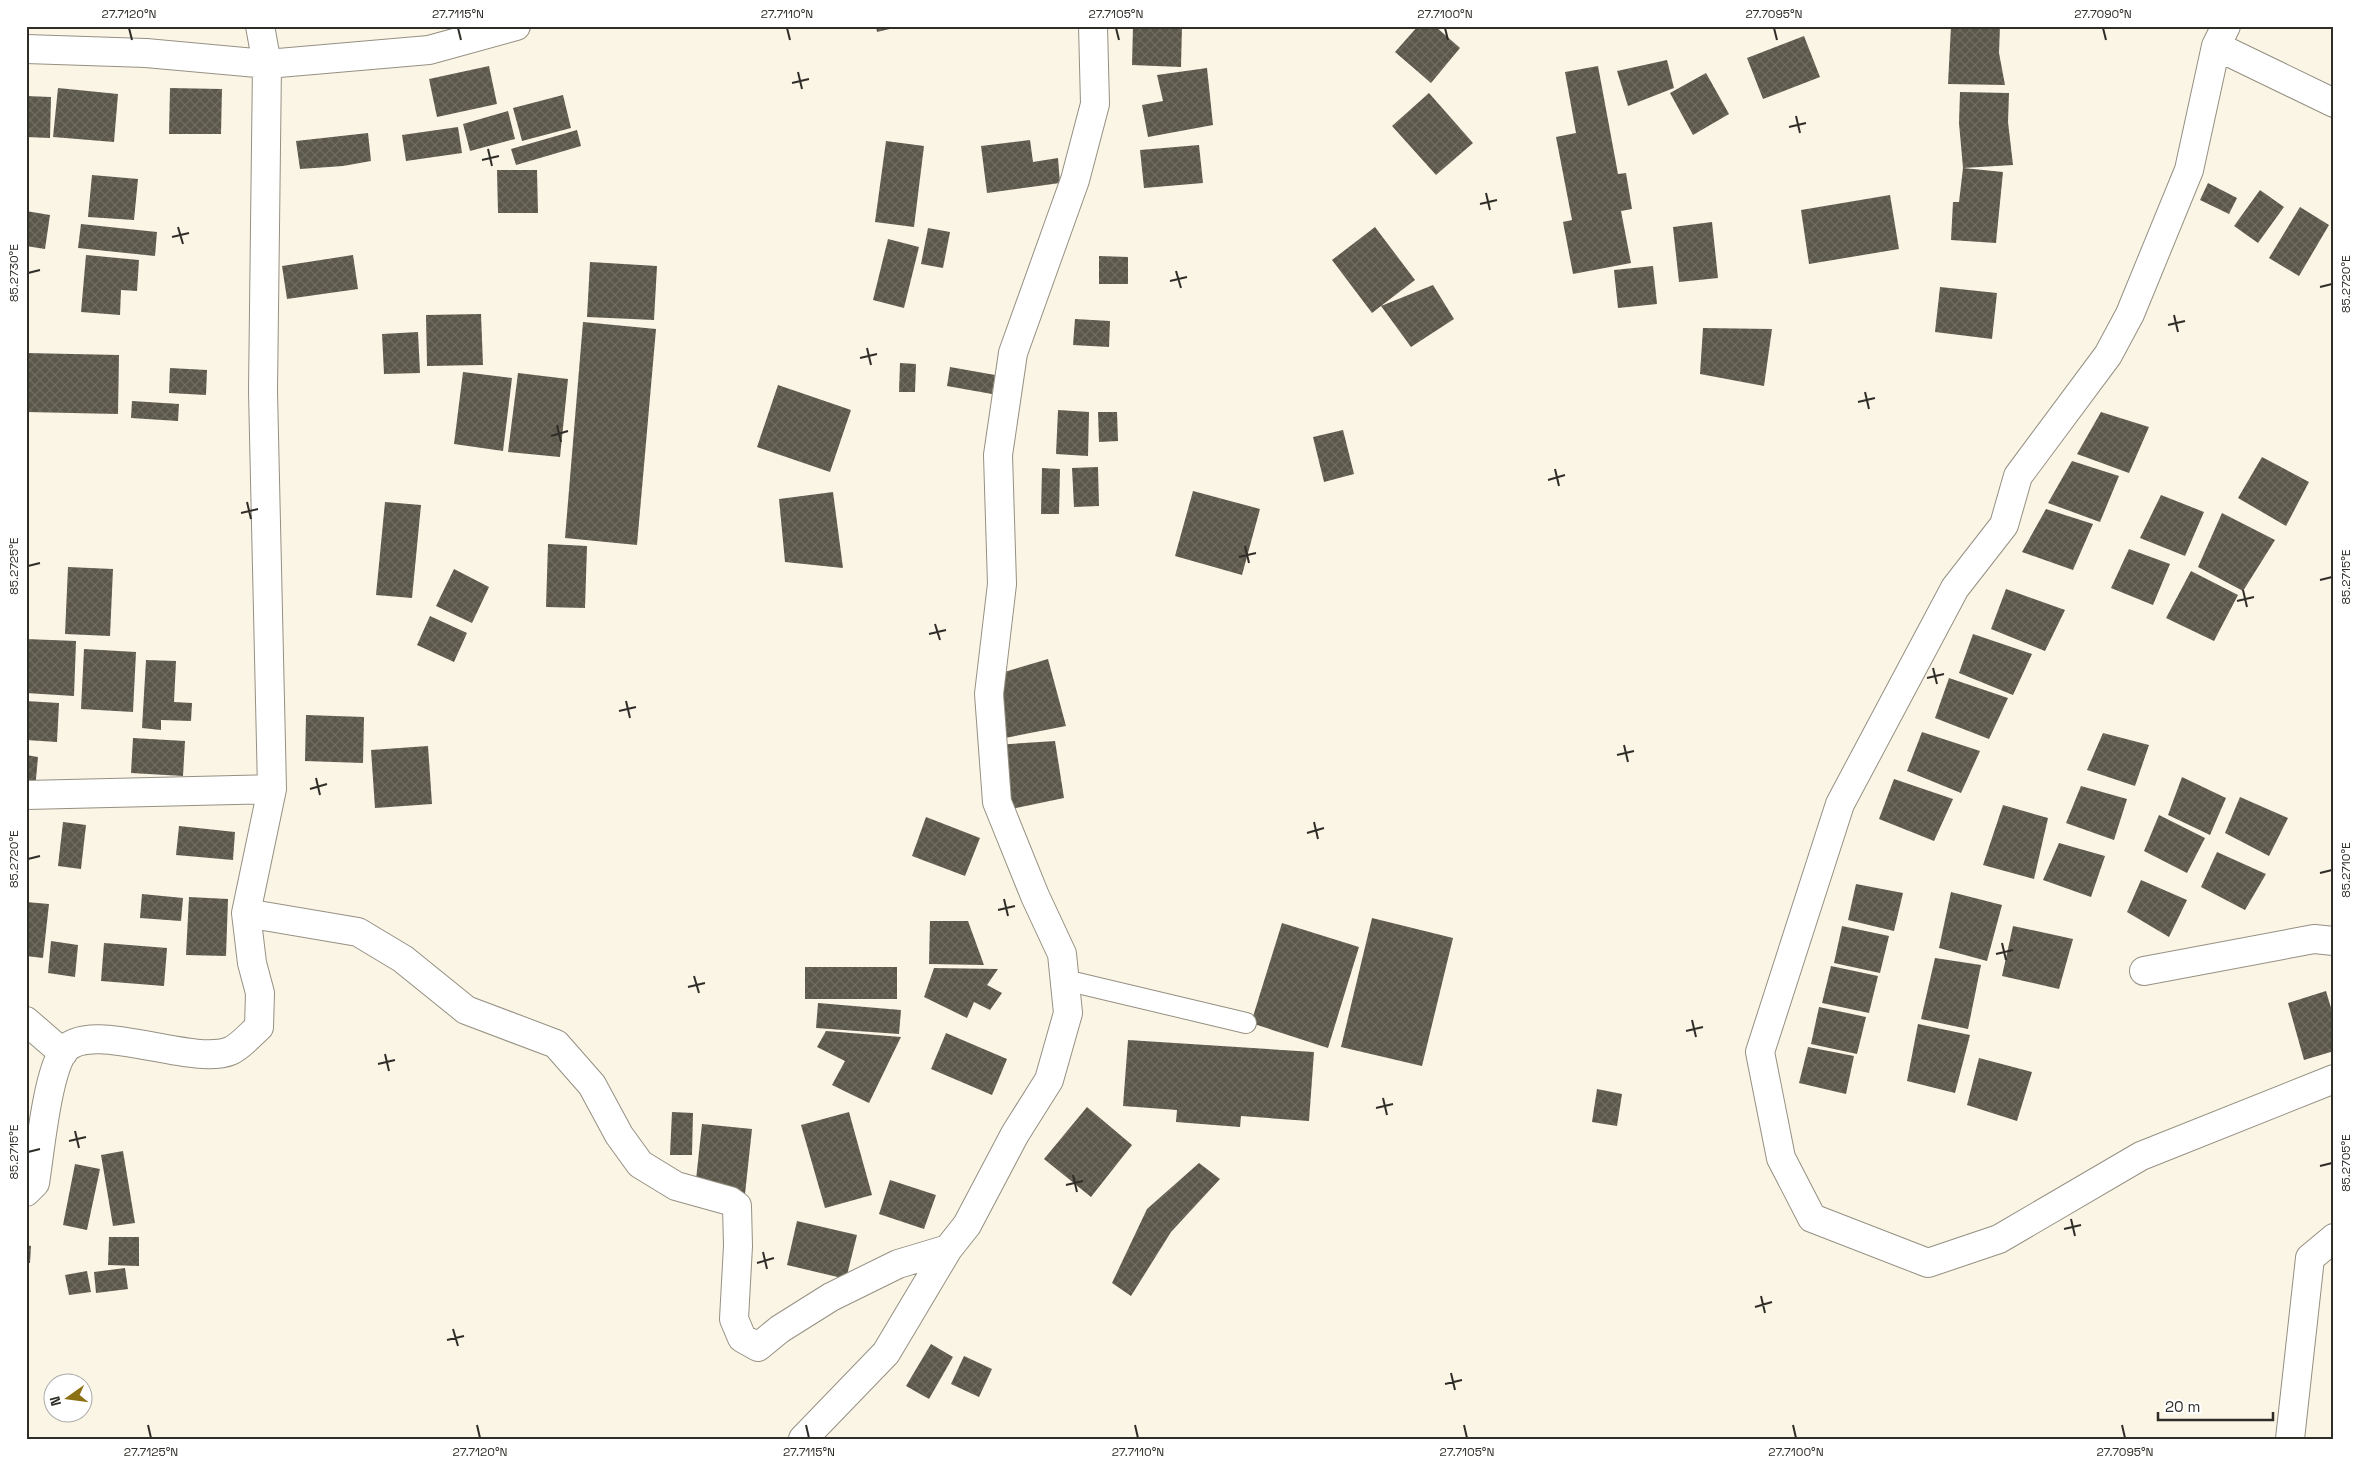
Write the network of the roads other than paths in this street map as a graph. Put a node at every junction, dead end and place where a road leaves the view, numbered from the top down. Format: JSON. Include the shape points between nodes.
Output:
{"nodes":[{"id":1,"x":260,"y":26,"type":"edge"},
{"id":2,"x":516,"y":26,"type":"edge"},
{"id":3,"x":1093,"y":26,"type":"edge"},
{"id":4,"x":2221,"y":36,"type":"edge"},
{"id":5,"x":26,"y":49,"type":"edge"},
{"id":6,"x":267,"y":64,"type":"junction"},
{"id":7,"x":2334,"y":103,"type":"edge"},
{"id":8,"x":272,"y":789,"type":"junction"},
{"id":9,"x":26,"y":795,"type":"edge"},
{"id":10,"x":246,"y":913,"type":"junction"},
{"id":11,"x":2334,"y":941,"type":"edge"},
{"id":12,"x":2144,"y":971,"type":"dead end"},
{"id":13,"x":1065,"y":980,"type":"junction"},
{"id":14,"x":26,"y":1021,"type":"edge"},
{"id":15,"x":1246,"y":1024,"type":"dead end"},
{"id":16,"x":63,"y":1053,"type":"junction"},
{"id":17,"x":2334,"y":1079,"type":"edge"},
{"id":18,"x":26,"y":1192,"type":"edge"},
{"id":19,"x":2334,"y":1238,"type":"edge"},
{"id":20,"x":948,"y":1249,"type":"junction"},
{"id":21,"x":803,"y":1439,"type":"edge"},
{"id":22,"x":2290,"y":1439,"type":"edge"}],
"edges":[{"from":1,"to":6,"type":"street"},
{"from":2,"to":6,"type":"street","via":[[429,50]]},
{"from":3,"to":13,"type":"street","via":[[1095,104],[1075,180],[1013,353],[998,455],[1002,584],[988,694],[998,802],[1062,954]]},
{"from":4,"to":7,"type":"street"},
{"from":4,"to":17,"type":"street","via":[[2189,170],[2130,314],[2108,355],[2018,476],[2004,525],[1956,588],[1840,804],[1760,1052],[1781,1158],[1812,1218],[1928,1263],[1999,1239],[2141,1156]]},
{"from":5,"to":6,"type":"street","via":[[146,53]]},
{"from":6,"to":8,"type":"street","via":[[263,391]]},
{"from":8,"to":9,"type":"street"},
{"from":8,"to":10,"type":"street"},
{"from":10,"to":16,"type":"street","via":[[252,964],[260,993],[260,1026],[231,1051],[199,1054],[88,1038]]},
{"from":10,"to":20,"type":"street","via":[[358,932],[403,958],[466,1010],[556,1044],[592,1085],[619,1135],[640,1164],[676,1186],[730,1201],[737,1206],[734,1319],[742,1338],[758,1347],[831,1297],[898,1264]]},
{"from":11,"to":12,"type":"street","via":[[2314,939]]},
{"from":13,"to":15,"type":"lane"},
{"from":13,"to":20,"type":"street","via":[[1068,1013],[1049,1080],[1015,1134],[967,1225]]},
{"from":14,"to":16,"type":"street"},
{"from":16,"to":18,"type":"street","via":[[51,1086],[35,1183]]},
{"from":19,"to":22,"type":"street","via":[[2310,1258]]},
{"from":20,"to":21,"type":"street","via":[[886,1353]]}]}
